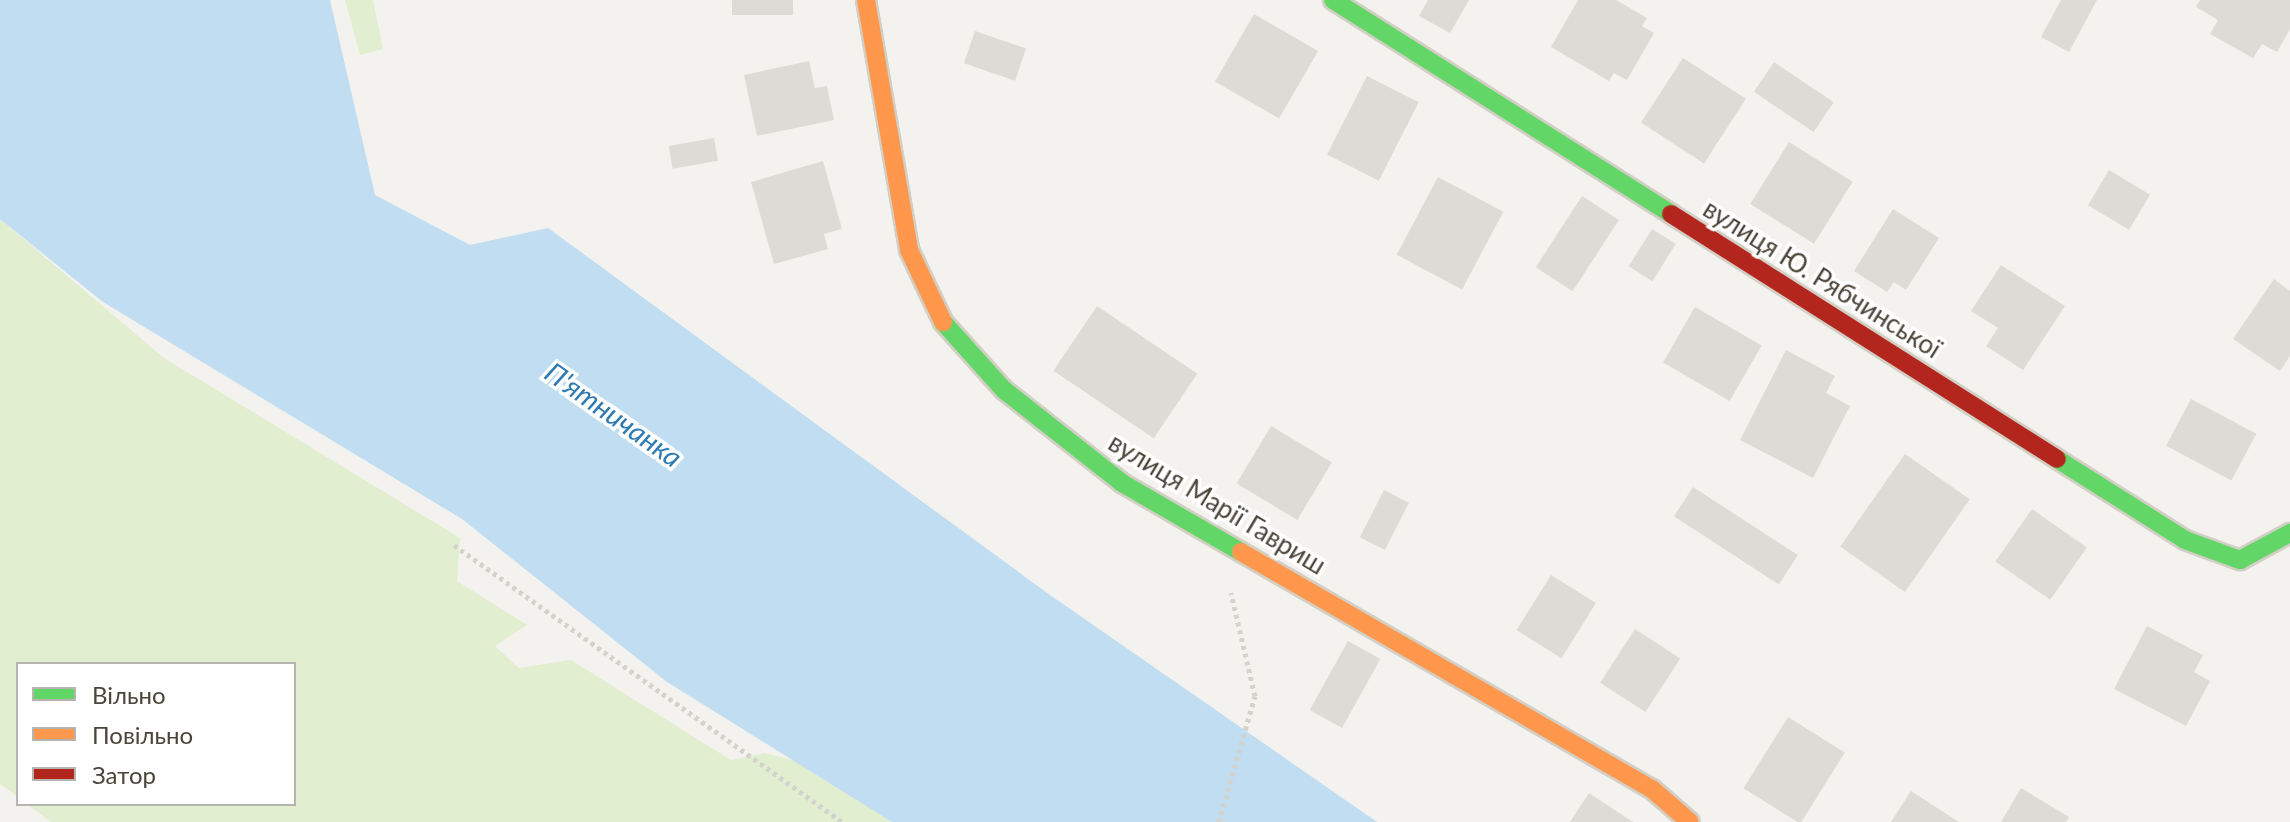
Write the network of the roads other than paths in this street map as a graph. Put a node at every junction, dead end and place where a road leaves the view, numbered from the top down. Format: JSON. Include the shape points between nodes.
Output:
{"nodes":[{"id":1,"x":866,"y":0,"type":"edge"},
{"id":2,"x":1333,"y":0,"type":"edge"},
{"id":3,"x":2290,"y":533,"type":"edge"},
{"id":4,"x":1690,"y":822,"type":"edge"}],
"edges":[{"from":1,"to":4,"type":"street","name":"вулиця Марії Гавриш","via":[[909,250],[946,327],[1004,390],[1122,483],[1652,789]]},
{"from":2,"to":3,"type":"street","name":"вулиця Ю. Рябчинської","via":[[2185,540],[2240,560]]}]}
